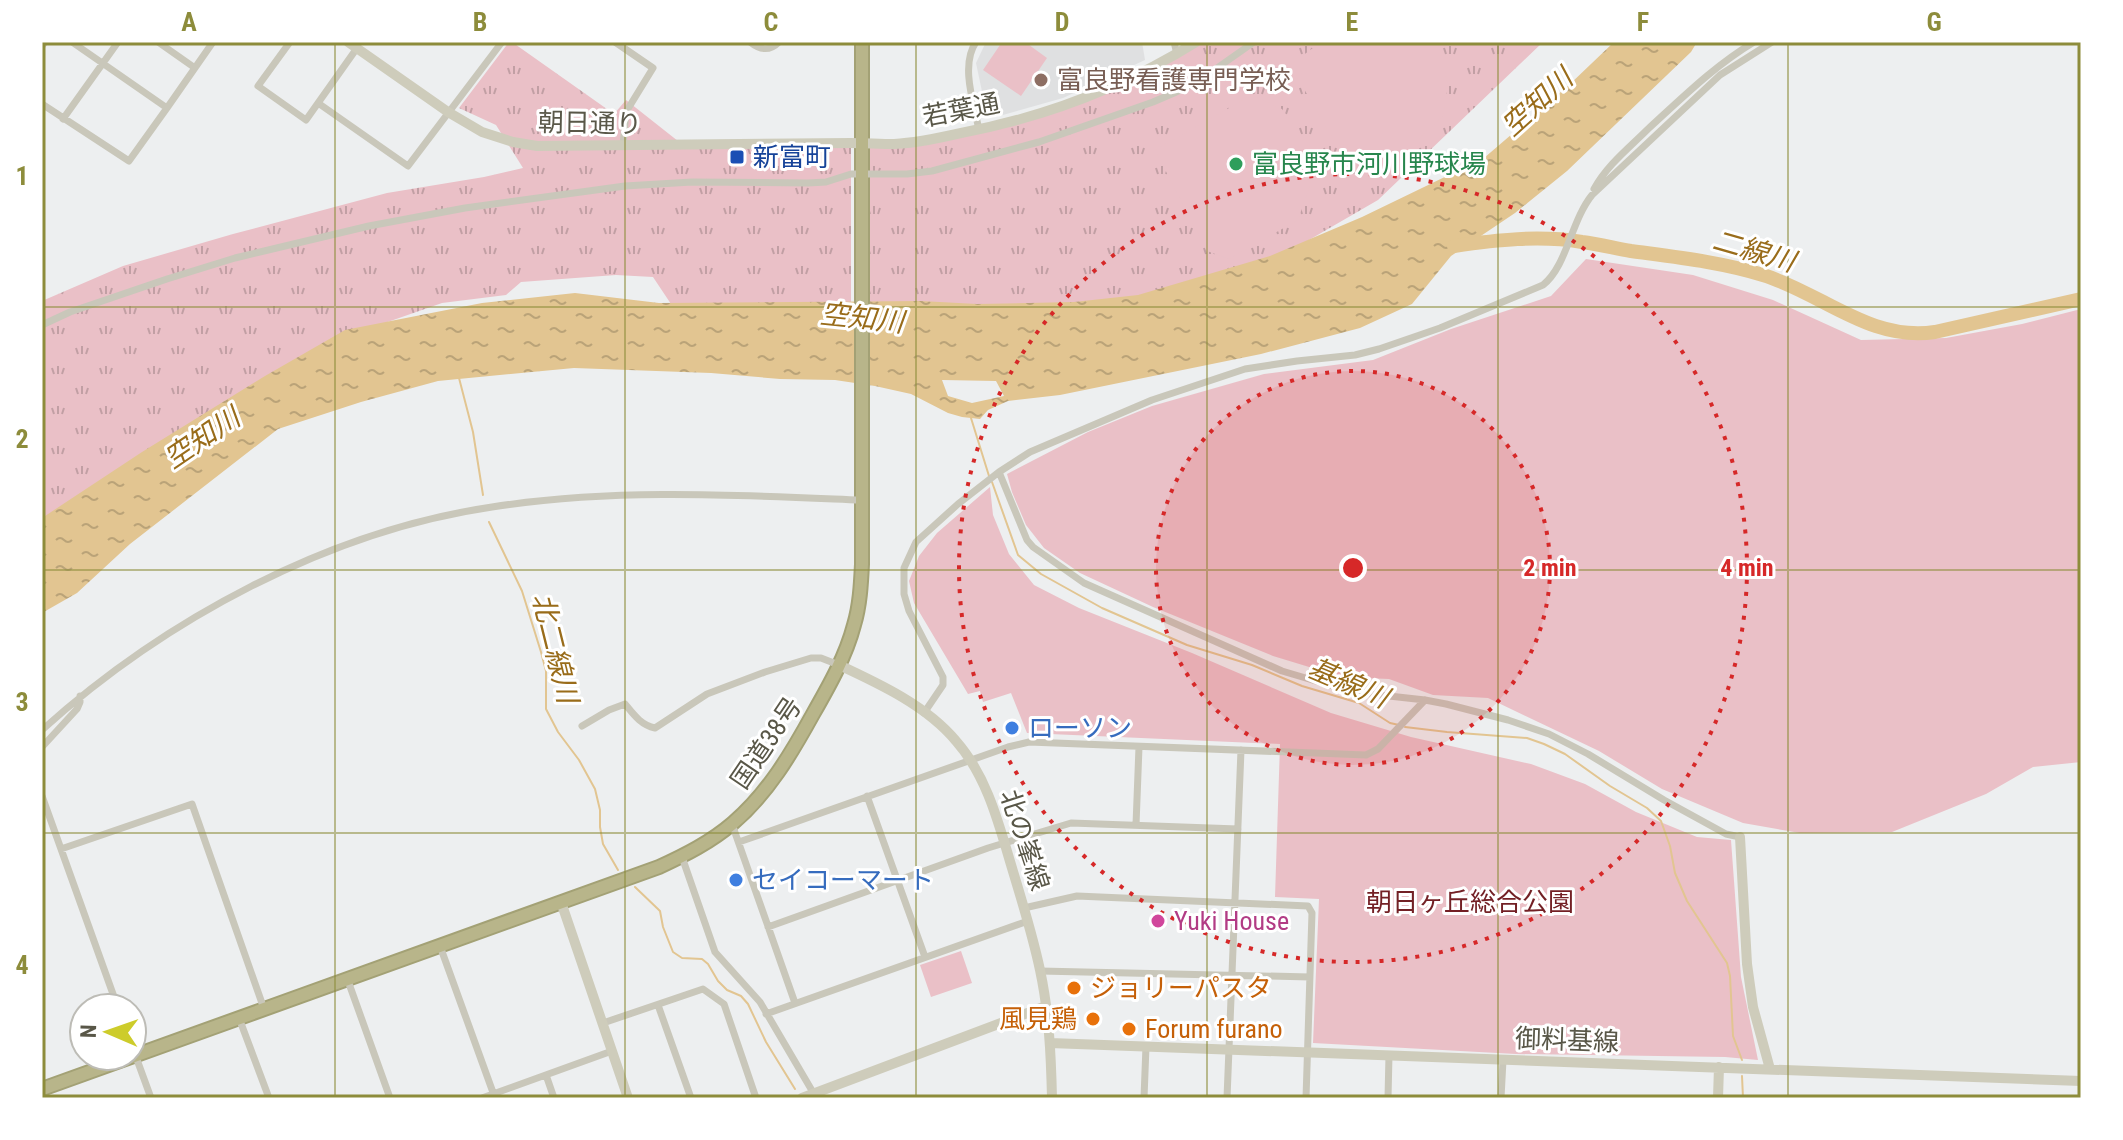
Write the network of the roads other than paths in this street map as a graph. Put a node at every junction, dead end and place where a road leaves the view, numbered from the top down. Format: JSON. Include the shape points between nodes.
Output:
{"nodes":[{"id":1,"x":72,"y":42,"type":"edge"},
{"id":2,"x":118,"y":42,"type":"edge"},
{"id":3,"x":158,"y":42,"type":"edge"},
{"id":4,"x":213,"y":42,"type":"edge"},
{"id":5,"x":290,"y":42,"type":"edge"},
{"id":6,"x":502,"y":42,"type":"edge"},
{"id":7,"x":615,"y":42,"type":"edge"},
{"id":8,"x":750,"y":42,"type":"edge"},
{"id":9,"x":779,"y":42,"type":"edge"},
{"id":10,"x":862,"y":42,"type":"edge"},
{"id":11,"x":976,"y":42,"type":"edge"},
{"id":12,"x":1174,"y":42,"type":"edge"},
{"id":13,"x":1196,"y":42,"type":"edge"},
{"id":14,"x":1254,"y":42,"type":"edge"},
{"id":15,"x":1754,"y":42,"type":"edge"},
{"id":16,"x":1772,"y":42,"type":"edge"},
{"id":17,"x":352,"y":45,"type":"edge"},
{"id":18,"x":1177,"y":54,"type":"junction"},
{"id":19,"x":103,"y":63,"type":"junction"},
{"id":20,"x":195,"y":68,"type":"junction"},
{"id":21,"x":318,"y":103,"type":"junction"},
{"id":22,"x":42,"y":104,"type":"edge"},
{"id":23,"x":167,"y":108,"type":"junction"},
{"id":24,"x":448,"y":112,"type":"junction"},
{"id":25,"x":63,"y":119,"type":"junction"},
{"id":26,"x":979,"y":130,"type":"junction"},
{"id":27,"x":861,"y":143,"type":"junction"},
{"id":28,"x":623,"y":145,"type":"junction"},
{"id":29,"x":861,"y":177,"type":"junction"},
{"id":30,"x":1592,"y":195,"type":"junction"},
{"id":31,"x":42,"y":325,"type":"edge"},
{"id":32,"x":999,"y":472,"type":"junction"},
{"id":33,"x":861,"y":500,"type":"junction"},
{"id":34,"x":839,"y":665,"type":"junction"},
{"id":35,"x":80,"y":696,"type":"junction"},
{"id":36,"x":1425,"y":700,"type":"junction"},
{"id":37,"x":924,"y":713,"type":"junction"},
{"id":38,"x":582,"y":726,"type":"dead end"},
{"id":39,"x":42,"y":730,"type":"edge"},
{"id":40,"x":42,"y":747,"type":"edge"},
{"id":41,"x":1139,"y":747,"type":"junction"},
{"id":42,"x":1241,"y":750,"type":"junction"},
{"id":43,"x":970,"y":760,"type":"junction"},
{"id":44,"x":42,"y":796,"type":"edge"},
{"id":45,"x":867,"y":796,"type":"junction"},
{"id":46,"x":732,"y":824,"type":"junction"},
{"id":47,"x":1136,"y":825,"type":"junction"},
{"id":48,"x":1238,"y":829,"type":"junction"},
{"id":49,"x":1740,"y":837,"type":"joint"},
{"id":50,"x":739,"y":842,"type":"junction"},
{"id":51,"x":1005,"y":843,"type":"junction"},
{"id":52,"x":61,"y":849,"type":"junction"},
{"id":53,"x":682,"y":857,"type":"junction"},
{"id":54,"x":897,"y":880,"type":"junction"},
{"id":55,"x":561,"y":902,"type":"junction"},
{"id":56,"x":1235,"y":902,"type":"junction"},
{"id":57,"x":1024,"y":908,"type":"junction"},
{"id":58,"x":1028,"y":921,"type":"junction"},
{"id":59,"x":768,"y":927,"type":"junction"},
{"id":60,"x":440,"y":945,"type":"junction"},
{"id":61,"x":925,"y":957,"type":"junction"},
{"id":62,"x":1040,"y":971,"type":"junction"},
{"id":63,"x":1232,"y":974,"type":"junction"},
{"id":64,"x":1310,"y":977,"type":"junction"},
{"id":65,"x":347,"y":978,"type":"junction"},
{"id":66,"x":112,"y":992,"type":"edge"},
{"id":67,"x":795,"y":1003,"type":"junction"},
{"id":68,"x":658,"y":1005,"type":"junction"},
{"id":69,"x":1046,"y":1006,"type":"junction"},
{"id":70,"x":264,"y":1009,"type":"junction"},
{"id":71,"x":766,"y":1014,"type":"junction"},
{"id":72,"x":239,"y":1018,"type":"junction"},
{"id":73,"x":603,"y":1023,"type":"junction"},
{"id":74,"x":1050,"y":1043,"type":"junction"},
{"id":75,"x":1146,"y":1046,"type":"junction"},
{"id":76,"x":148,"y":1047,"type":"edge"},
{"id":77,"x":1230,"y":1049,"type":"junction"},
{"id":78,"x":612,"y":1051,"type":"junction"},
{"id":79,"x":1307,"y":1052,"type":"junction"},
{"id":80,"x":1389,"y":1055,"type":"junction"},
{"id":81,"x":1503,"y":1060,"type":"junction"},
{"id":82,"x":1719,"y":1067,"type":"junction"},
{"id":83,"x":1770,"y":1069,"type":"junction"},
{"id":84,"x":83,"y":1072,"type":"edge"},
{"id":85,"x":142,"y":1072,"type":"edge"},
{"id":86,"x":546,"y":1075,"type":"junction"},
{"id":87,"x":2081,"y":1081,"type":"edge"},
{"id":88,"x":42,"y":1089,"type":"edge"},
{"id":89,"x":814,"y":1094,"type":"junction"},
{"id":90,"x":494,"y":1096,"type":"edge"},
{"id":91,"x":151,"y":1098,"type":"edge"},
{"id":92,"x":269,"y":1098,"type":"edge"},
{"id":93,"x":390,"y":1098,"type":"edge"},
{"id":94,"x":482,"y":1098,"type":"edge"},
{"id":95,"x":554,"y":1098,"type":"edge"},
{"id":96,"x":628,"y":1098,"type":"edge"},
{"id":97,"x":691,"y":1098,"type":"edge"},
{"id":98,"x":756,"y":1098,"type":"edge"},
{"id":99,"x":802,"y":1098,"type":"edge"},
{"id":100,"x":1052,"y":1098,"type":"edge"},
{"id":101,"x":1144,"y":1098,"type":"edge"},
{"id":102,"x":1227,"y":1098,"type":"edge"},
{"id":103,"x":1306,"y":1098,"type":"edge"},
{"id":104,"x":1388,"y":1098,"type":"edge"},
{"id":105,"x":1501,"y":1098,"type":"edge"},
{"id":106,"x":1718,"y":1098,"type":"edge"}],
"edges":[{"from":1,"to":19,"type":"street"},
{"from":2,"to":19,"type":"street"},
{"from":3,"to":20,"type":"street"},
{"from":4,"to":20,"type":"street"},
{"from":5,"to":21,"type":"street","via":[[258,86],[306,120]]},
{"from":6,"to":24,"type":"street"},
{"from":7,"to":28,"type":"street","via":[[653,68],[626,112]]},
{"from":8,"to":9,"type":"street","via":[[763,49]]},
{"from":10,"to":27,"type":"highway","name":"国道38号"},
{"from":11,"to":26,"type":"street","via":[[967,66]]},
{"from":12,"to":18,"type":"street"},
{"from":13,"to":18,"type":"street","name":"若葉通"},
{"from":14,"to":29,"type":"street","via":[[1174,93],[1039,142],[932,171]]},
{"from":15,"to":30,"type":"street","via":[[1714,69],[1611,164]]},
{"from":16,"to":30,"type":"street","via":[[1720,75]]},
{"from":17,"to":21,"type":"street"},
{"from":17,"to":24,"type":"street","name":"朝日通り"},
{"from":18,"to":26,"type":"street","name":"若葉通","via":[[1064,106]]},
{"from":19,"to":23,"type":"street"},
{"from":19,"to":25,"type":"street"},
{"from":20,"to":23,"type":"street"},
{"from":21,"to":24,"type":"street","via":[[408,166]]},
{"from":22,"to":25,"type":"street"},
{"from":23,"to":25,"type":"street","via":[[129,161]]},
{"from":24,"to":28,"type":"street","name":"朝日通り","via":[[513,142]]},
{"from":26,"to":27,"type":"street","name":"若葉通","via":[[895,144]]},
{"from":27,"to":28,"type":"street","name":"朝日通り"},
{"from":27,"to":29,"type":"highway","name":"国道38号"},
{"from":29,"to":31,"type":"street","via":[[625,186],[437,213],[235,258]]},
{"from":29,"to":33,"type":"highway","name":"国道38号"},
{"from":30,"to":32,"type":"street","via":[[1555,273],[1543,285],[1379,349],[1245,369],[1180,390],[1030,452]]},
{"from":32,"to":36,"type":"street","via":[[1027,540],[1084,583],[1282,671],[1353,692]]},
{"from":32,"to":37,"type":"street","via":[[916,542],[904,568],[909,611],[943,677]]},
{"from":33,"to":34,"type":"highway","name":"国道38号","via":[[858,606]]},
{"from":33,"to":35,"type":"street","via":[[627,495],[494,506],[421,521],[302,563],[234,595]]},
{"from":34,"to":37,"type":"street","name":"北の峯線"},
{"from":34,"to":38,"type":"street","via":[[811,658],[765,672],[707,694],[655,728],[641,722],[625,704]]},
{"from":34,"to":46,"type":"highway","name":"国道38号","via":[[781,769]]},
{"from":35,"to":39,"type":"street"},
{"from":35,"to":40,"type":"street","via":[[77,709]]},
{"from":36,"to":42,"type":"street","via":[[1366,755]]},
{"from":36,"to":49,"type":"street","via":[[1549,734],[1713,827]]},
{"from":37,"to":43,"type":"street","name":"北の峯線"},
{"from":41,"to":42,"type":"street"},
{"from":41,"to":43,"type":"street","via":[[1029,742]]},
{"from":41,"to":47,"type":"street"},
{"from":42,"to":48,"type":"street"},
{"from":43,"to":45,"type":"street"},
{"from":43,"to":51,"type":"street","name":"北の峯線"},
{"from":44,"to":52,"type":"street"},
{"from":45,"to":50,"type":"street"},
{"from":45,"to":54,"type":"street"},
{"from":46,"to":50,"type":"street"},
{"from":46,"to":53,"type":"highway","name":"国道38号"},
{"from":47,"to":48,"type":"street"},
{"from":47,"to":51,"type":"street","via":[[1071,823]]},
{"from":48,"to":56,"type":"street"},
{"from":49,"to":83,"type":"street","via":[[1747,964]]},
{"from":50,"to":59,"type":"street"},
{"from":51,"to":54,"type":"street"},
{"from":51,"to":57,"type":"street","name":"北の峯線"},
{"from":52,"to":66,"type":"street"},
{"from":52,"to":70,"type":"street","via":[[192,804]]},
{"from":53,"to":55,"type":"highway","name":"国道38号"},
{"from":53,"to":71,"type":"street","via":[[715,952]]},
{"from":54,"to":59,"type":"street"},
{"from":54,"to":61,"type":"street"},
{"from":55,"to":60,"type":"highway","name":"国道38号"},
{"from":55,"to":73,"type":"street"},
{"from":56,"to":57,"type":"street","via":[[1077,896]]},
{"from":56,"to":63,"type":"street"},
{"from":56,"to":64,"type":"street","via":[[1311,909]]},
{"from":57,"to":58,"type":"street","name":"北の峯線"},
{"from":58,"to":61,"type":"street"},
{"from":58,"to":62,"type":"street","name":"北の峯線"},
{"from":59,"to":67,"type":"street"},
{"from":60,"to":65,"type":"highway","name":"国道38号"},
{"from":60,"to":90,"type":"street"},
{"from":61,"to":67,"type":"street"},
{"from":62,"to":63,"type":"street"},
{"from":62,"to":69,"type":"street","name":"北の峯線"},
{"from":63,"to":64,"type":"street"},
{"from":63,"to":77,"type":"street"},
{"from":64,"to":79,"type":"street"},
{"from":65,"to":70,"type":"highway","name":"国道38号"},
{"from":65,"to":93,"type":"street"},
{"from":67,"to":71,"type":"street"},
{"from":68,"to":73,"type":"street"},
{"from":68,"to":97,"type":"street"},
{"from":68,"to":98,"type":"street","via":[[703,989],[724,1004]]},
{"from":69,"to":74,"type":"street","name":"北の峯線"},
{"from":69,"to":89,"type":"street"},
{"from":70,"to":72,"type":"highway","name":"国道38号"},
{"from":71,"to":89,"type":"street"},
{"from":72,"to":76,"type":"highway","name":"国道38号"},
{"from":72,"to":92,"type":"street"},
{"from":73,"to":78,"type":"street"},
{"from":74,"to":75,"type":"street","name":"御料基線"},
{"from":74,"to":100,"type":"street","name":"北の峯線"},
{"from":75,"to":77,"type":"street","name":"御料基線"},
{"from":75,"to":101,"type":"street"},
{"from":77,"to":79,"type":"street","name":"御料基線"},
{"from":77,"to":102,"type":"street"},
{"from":78,"to":86,"type":"street"},
{"from":78,"to":96,"type":"street"},
{"from":79,"to":80,"type":"street","name":"御料基線"},
{"from":79,"to":103,"type":"street"},
{"from":80,"to":81,"type":"street","name":"御料基線"},
{"from":80,"to":104,"type":"street"},
{"from":81,"to":82,"type":"street","name":"御料基線"},
{"from":81,"to":105,"type":"street"},
{"from":82,"to":83,"type":"street","name":"御料基線"},
{"from":82,"to":106,"type":"street"},
{"from":83,"to":87,"type":"street","name":"御料基線"},
{"from":84,"to":88,"type":"highway","name":"国道38号"},
{"from":85,"to":91,"type":"street"},
{"from":86,"to":90,"type":"street"},
{"from":86,"to":95,"type":"street"},
{"from":89,"to":99,"type":"street"},
{"from":90,"to":94,"type":"street"}]}
